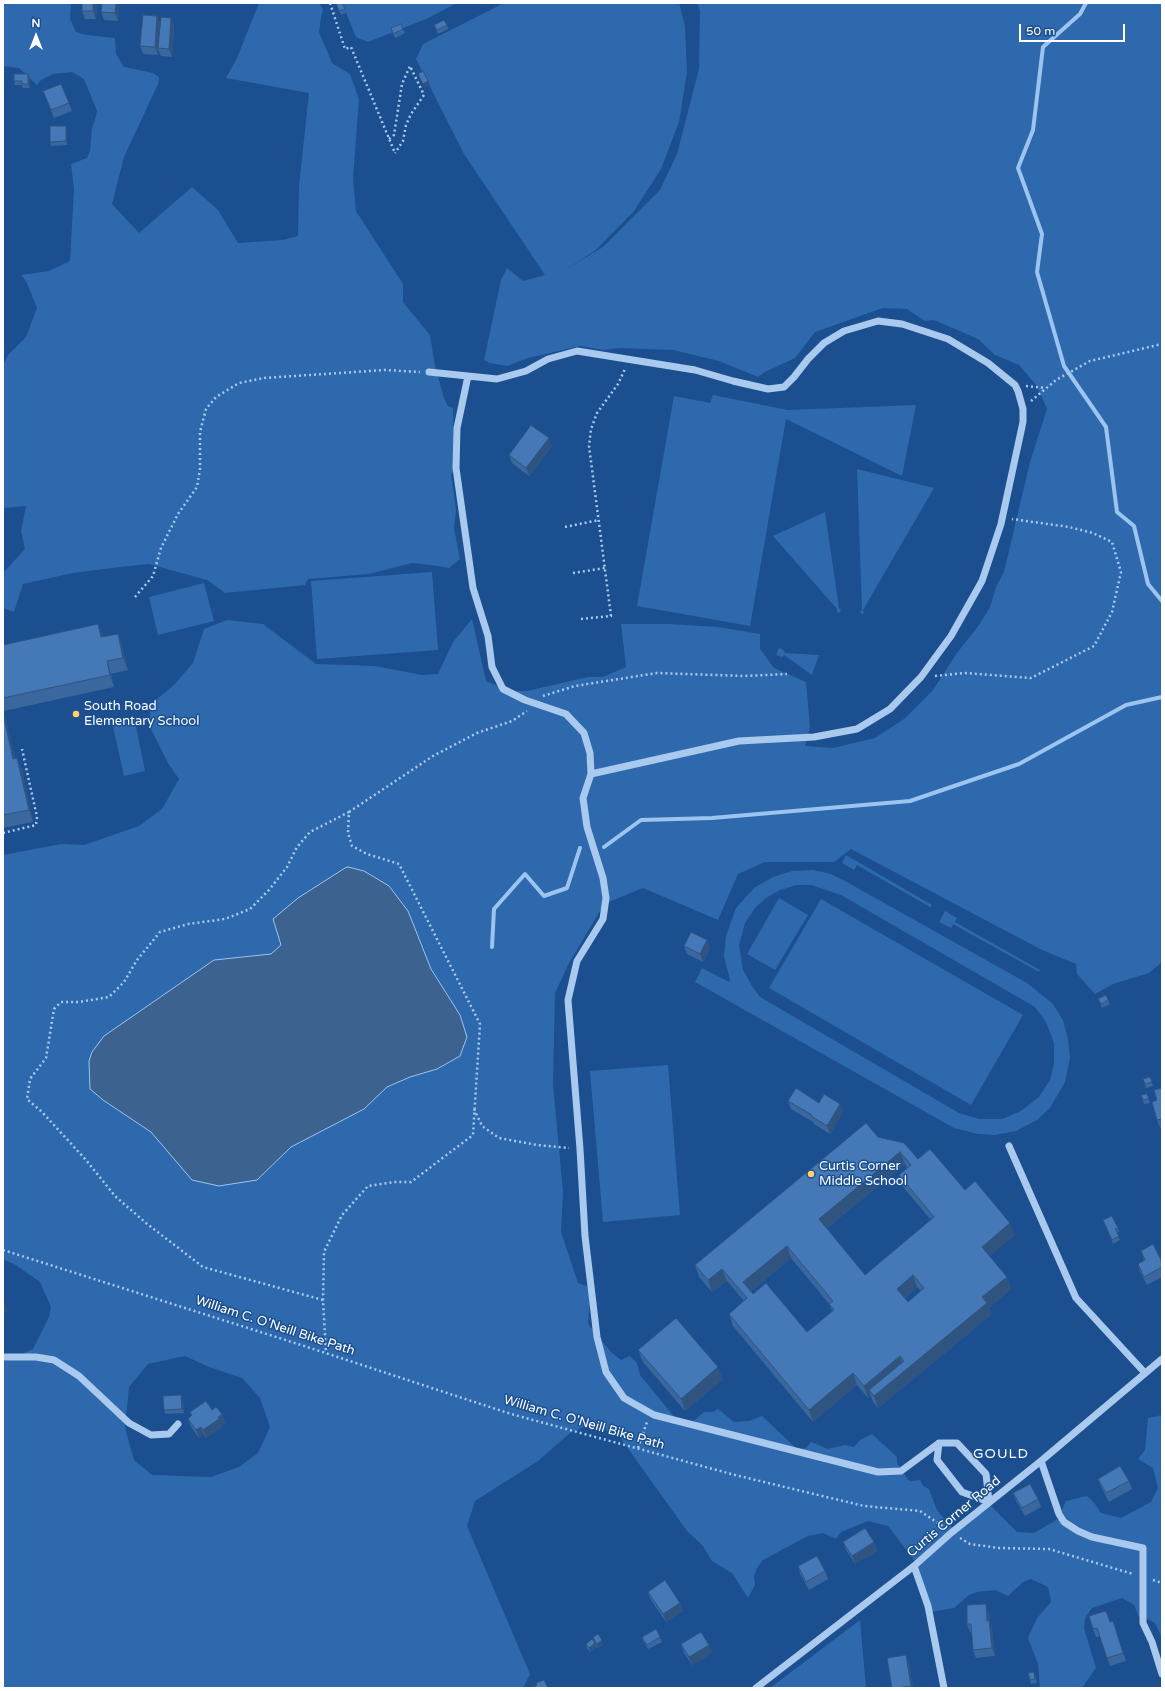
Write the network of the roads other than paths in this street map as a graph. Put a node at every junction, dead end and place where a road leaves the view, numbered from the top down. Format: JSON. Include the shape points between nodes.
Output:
{"nodes":[{"id":1,"x":429,"y":372,"type":"road end"},
{"id":2,"x":468,"y":376,"type":"junction"},
{"id":3,"x":591,"y":774,"type":"junction"},
{"id":4,"x":1009,"y":1146,"type":"dead end"},
{"id":5,"x":3,"y":1357,"type":"edge"},
{"id":6,"x":1162,"y":1359,"type":"edge"},
{"id":7,"x":1145,"y":1373,"type":"junction"},
{"id":8,"x":178,"y":1424,"type":"dead end"},
{"id":9,"x":939,"y":1443,"type":"junction"},
{"id":10,"x":1041,"y":1461,"type":"junction"},
{"id":11,"x":989,"y":1502,"type":"junction"},
{"id":12,"x":914,"y":1566,"type":"junction"},
{"id":13,"x":1162,"y":1674,"type":"edge"},
{"id":14,"x":756,"y":1688,"type":"edge"},
{"id":15,"x":944,"y":1688,"type":"edge"}],
"edges":[{"from":1,"to":2,"type":"street"},
{"from":2,"to":3,"type":"street","via":[[457,428],[456,468],[473,588],[488,636],[492,667],[503,689],[525,700],[566,714],[584,733],[590,753]]},
{"from":2,"to":3,"type":"street","via":[[497,379],[526,371],[548,359],[577,351],[695,370],[768,389],[784,387],[824,343],[844,331],[878,321],[902,324],[948,339],[988,363],[1015,385],[1023,409],[1023,422],[1002,517],[982,581],[951,636],[921,677],[890,709],[857,729],[814,737],[739,741]]},
{"from":3,"to":9,"type":"street","via":[[583,798],[587,827],[603,878],[606,898],[603,919],[577,961],[568,1000],[586,1244],[597,1337],[606,1372],[624,1398],[651,1412],[878,1472],[901,1471]]},
{"from":4,"to":7,"type":"street","via":[[1076,1298]]},
{"from":5,"to":8,"type":"street","via":[[54,1360],[79,1376],[129,1423],[151,1434],[169,1434]]},
{"from":6,"to":7,"type":"street","name":"Curtis Corner Road"},
{"from":7,"to":10,"type":"street","name":"Curtis Corner Road"},
{"from":9,"to":11,"type":"street","via":[[937,1460],[962,1492]]},
{"from":9,"to":11,"type":"street","via":[[957,1443],[986,1474]]},
{"from":10,"to":11,"type":"street","name":"Curtis Corner Road"},
{"from":10,"to":13,"type":"street","via":[[1064,1522],[1092,1537],[1143,1548],[1143,1624],[1152,1642]]},
{"from":11,"to":12,"type":"street","name":"Curtis Corner Road"},
{"from":12,"to":14,"type":"street","name":"Curtis Corner Road"},
{"from":12,"to":15,"type":"street","via":[[928,1606]]}]}
